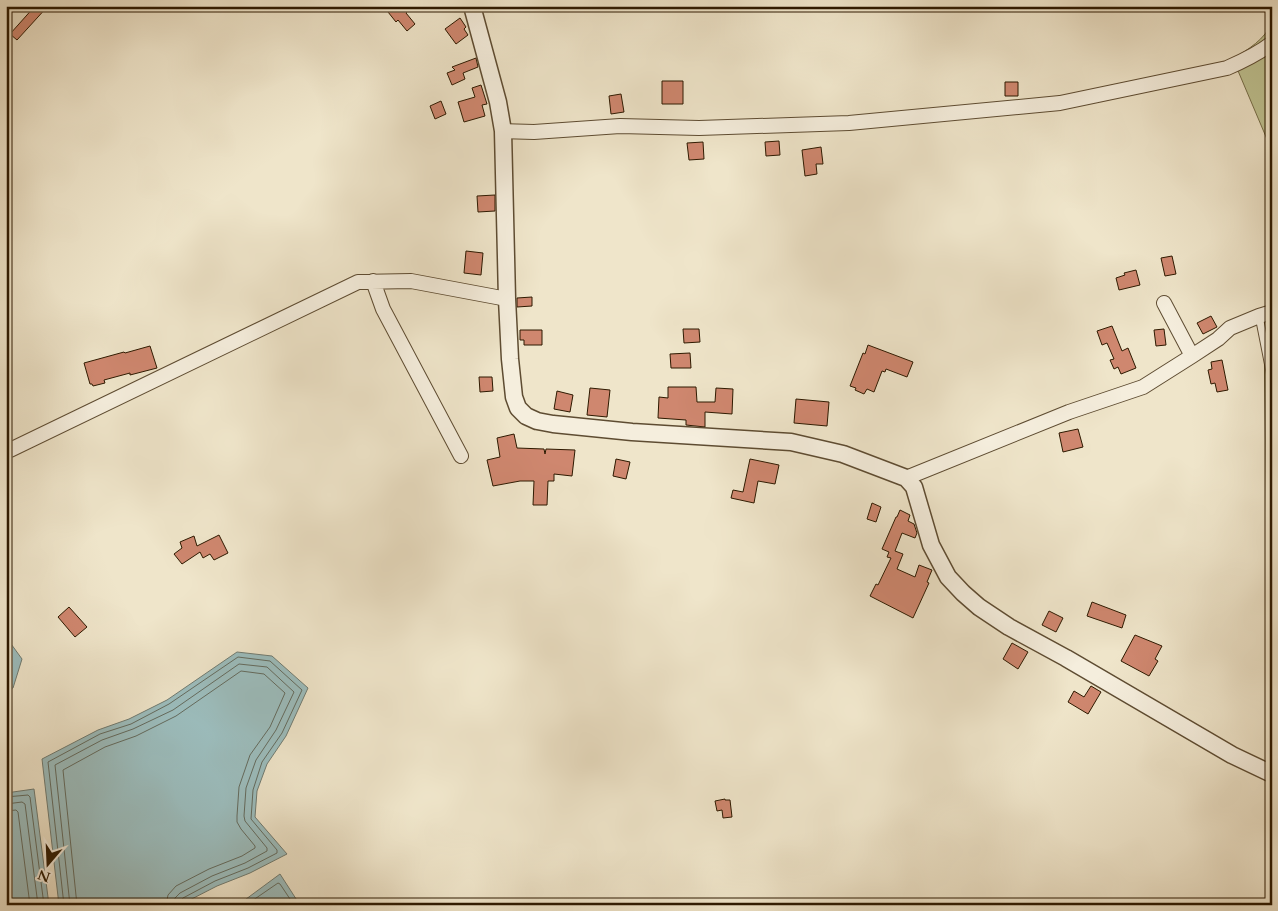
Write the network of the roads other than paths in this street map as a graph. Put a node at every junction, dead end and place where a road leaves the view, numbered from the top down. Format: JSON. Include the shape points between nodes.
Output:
{"nodes":[{"id":1,"x":472,"y":6,"type":"edge"},
{"id":2,"x":1272,"y":43,"type":"edge"},
{"id":3,"x":503,"y":131,"type":"junction"},
{"id":4,"x":372,"y":281,"type":"junction"},
{"id":5,"x":507,"y":299,"type":"junction"},
{"id":6,"x":1164,"y":303,"type":"dead end"},
{"id":7,"x":1266,"y":314,"type":"edge"},
{"id":8,"x":1192,"y":356,"type":"junction"},
{"id":9,"x":1272,"y":382,"type":"edge"},
{"id":10,"x":10,"y":450,"type":"dead end"},
{"id":11,"x":461,"y":456,"type":"dead end"},
{"id":12,"x":906,"y":478,"type":"junction"},
{"id":13,"x":1272,"y":774,"type":"edge"}],
"edges":[{"from":1,"to":3,"type":"street"},
{"from":2,"to":3,"type":"street","via":[[1227,68],[1060,103],[848,123]]},
{"from":3,"to":5,"type":"street"},
{"from":4,"to":5,"type":"street","via":[[411,281]]},
{"from":4,"to":10,"type":"street","via":[[358,282]]},
{"from":4,"to":11,"type":"street","via":[[383,309]]},
{"from":5,"to":12,"type":"street","via":[[514,397],[518,408],[537,422],[632,432],[791,442],[843,454]]},
{"from":6,"to":8,"type":"street"},
{"from":7,"to":8,"type":"street","via":[[1230,328]]},
{"from":7,"to":9,"type":"lane"},
{"from":8,"to":12,"type":"street","via":[[1143,387],[1069,412]]},
{"from":12,"to":13,"type":"street","via":[[914,488],[931,545],[948,577],[979,607],[1232,755]]}]}
